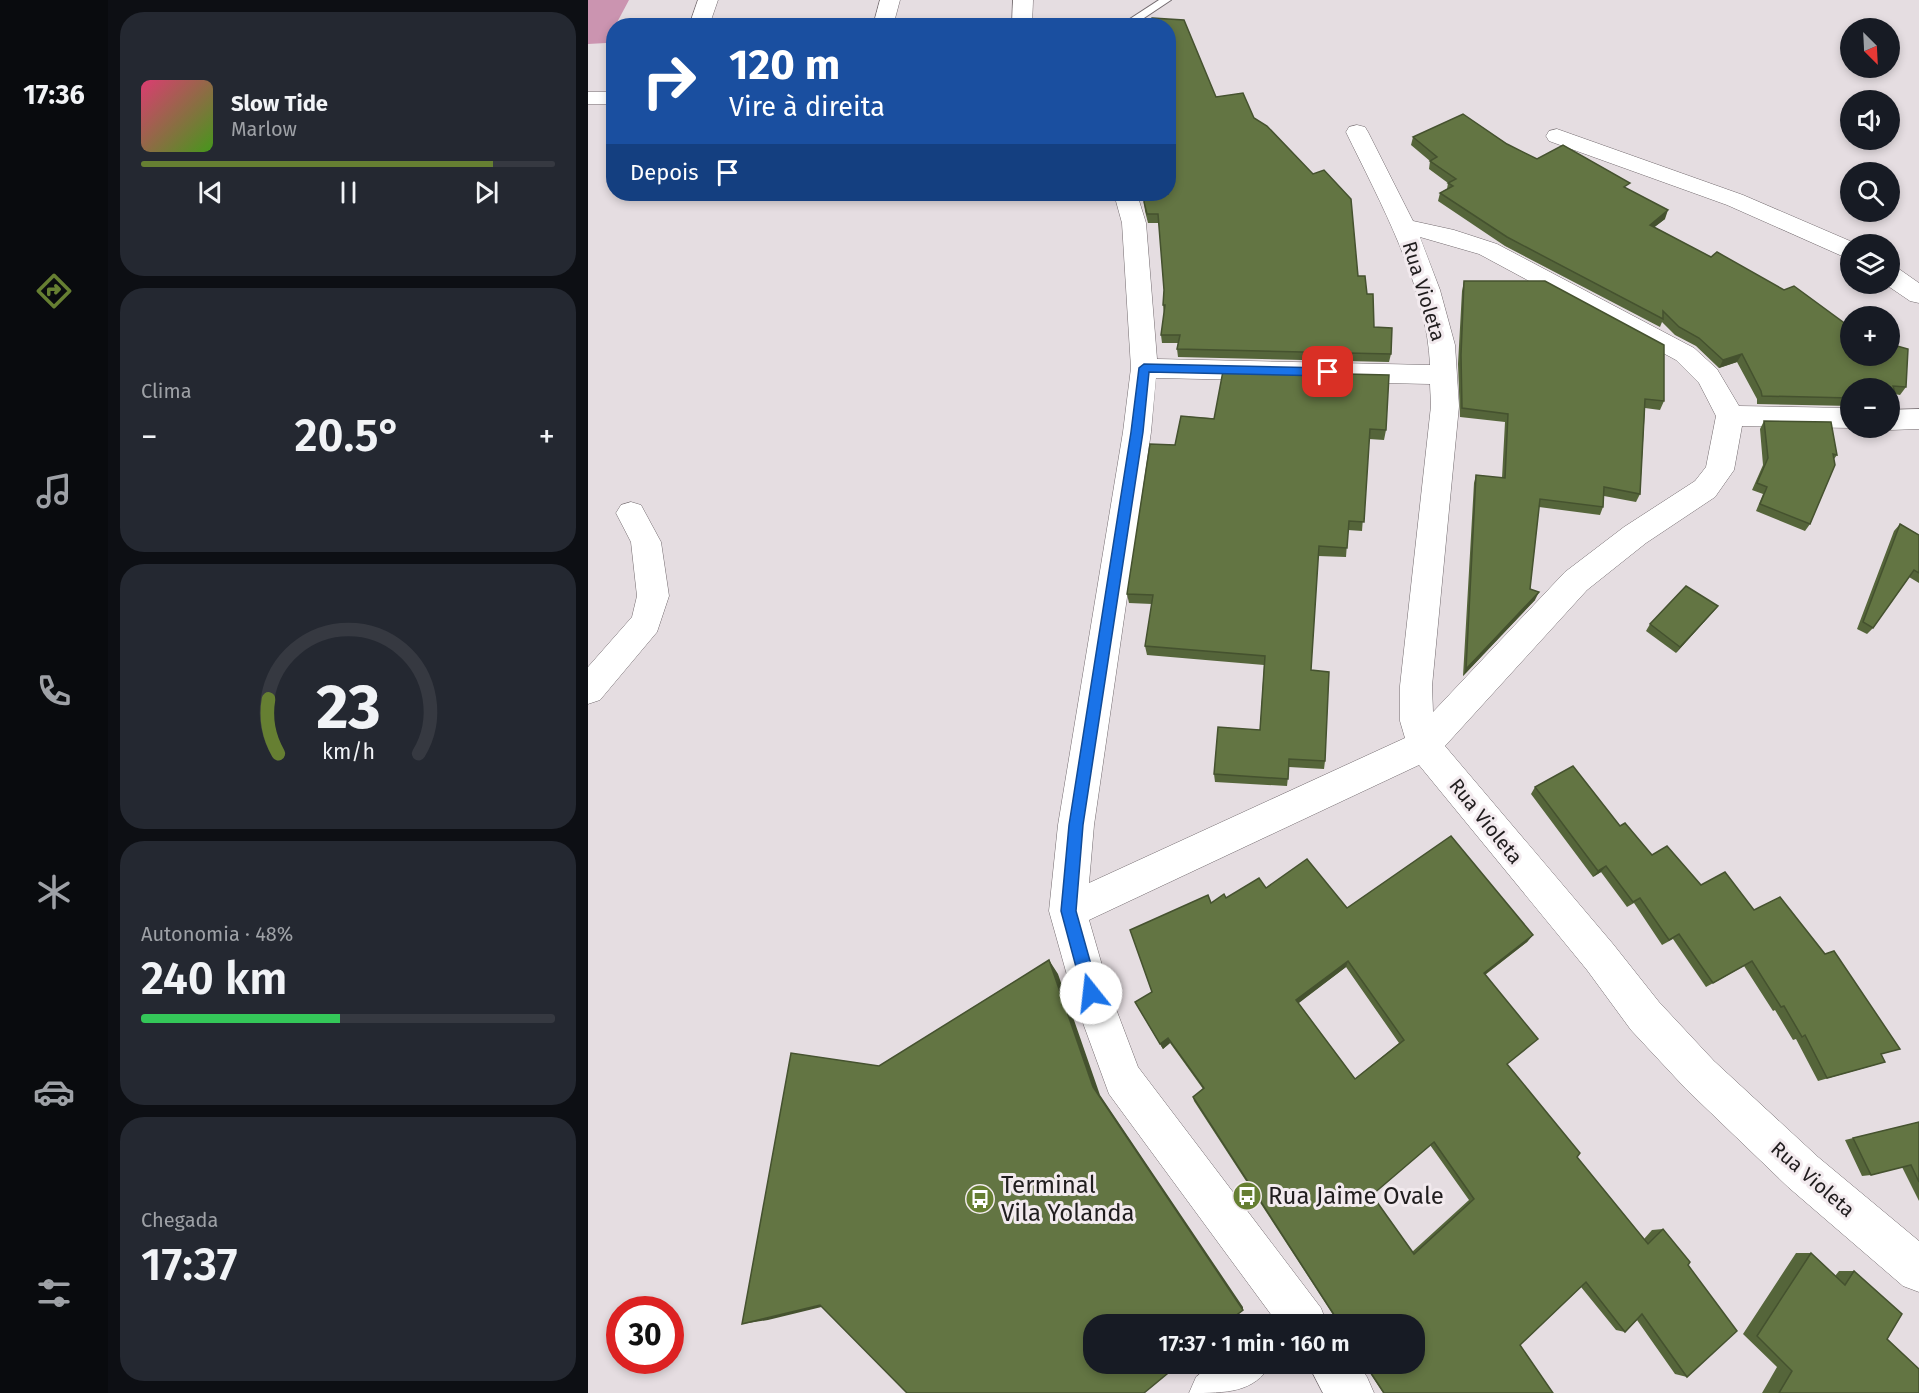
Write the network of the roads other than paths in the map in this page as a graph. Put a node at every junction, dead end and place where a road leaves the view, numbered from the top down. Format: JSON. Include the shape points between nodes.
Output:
{"nodes":[{"id":1,"x":708,"y":0,"type":"edge"},
{"id":2,"x":890,"y":0,"type":"edge"},
{"id":3,"x":1023,"y":0,"type":"edge"},
{"id":4,"x":1166,"y":0,"type":"edge"},
{"id":5,"x":702,"y":18,"type":"edge"},
{"id":6,"x":885,"y":18,"type":"edge"},
{"id":7,"x":1022,"y":18,"type":"edge"},
{"id":8,"x":1137,"y":18,"type":"edge"},
{"id":9,"x":588,"y":98,"type":"edge"},
{"id":10,"x":606,"y":98,"type":"edge"},
{"id":11,"x":1357,"y":132,"type":"dead end"},
{"id":12,"x":1557,"y":136,"type":"dead end"},
{"id":13,"x":1128,"y":201,"type":"edge"},
{"id":14,"x":1404,"y":226,"type":"junction"},
{"id":15,"x":1840,"y":246,"type":"edge"},
{"id":16,"x":1900,"y":282,"type":"edge"},
{"id":17,"x":1919,"y":295,"type":"edge"},
{"id":18,"x":1144,"y":368,"type":"junction"},
{"id":19,"x":1443,"y":375,"type":"junction"},
{"id":20,"x":1730,"y":416,"type":"junction"},
{"id":21,"x":1840,"y":418,"type":"edge"},
{"id":22,"x":1919,"y":419,"type":"edge"},
{"id":23,"x":1900,"y":420,"type":"edge"},
{"id":24,"x":632,"y":513,"type":"dead end"},
{"id":25,"x":588,"y":690,"type":"edge"},
{"id":26,"x":1424,"y":746,"type":"junction"},
{"id":27,"x":1068,"y":911,"type":"junction"},
{"id":28,"x":1919,"y":1270,"type":"edge"},
{"id":29,"x":1294,"y":1314,"type":"edge"},
{"id":30,"x":1236,"y":1374,"type":"edge"},
{"id":31,"x":1338,"y":1374,"type":"edge"},
{"id":32,"x":1212,"y":1393,"type":"edge"},
{"id":33,"x":1351,"y":1393,"type":"edge"}],
"edges":[{"from":1,"to":5,"type":"street"},
{"from":2,"to":6,"type":"street"},
{"from":3,"to":7,"type":"street"},
{"from":4,"to":8,"type":"lane"},
{"from":9,"to":10,"type":"street"},
{"from":11,"to":14,"type":"street","name":"Rua Violeta"},
{"from":12,"to":15,"type":"street","via":[[1735,200]]},
{"from":13,"to":18,"type":"street","via":[[1134,223]]},
{"from":14,"to":19,"type":"street","name":"Rua Violeta","via":[[1442,345]]},
{"from":14,"to":20,"type":"street","via":[[1488,249],[1665,342],[1708,376]]},
{"from":16,"to":17,"type":"street"},
{"from":18,"to":19,"type":"street"},
{"from":18,"to":27,"type":"street","via":[[1076,825]]},
{"from":19,"to":26,"type":"street","name":"Rua Violeta","via":[[1445,406],[1416,686],[1417,721]]},
{"from":20,"to":21,"type":"street"},
{"from":20,"to":26,"type":"street","via":[[1720,470],[1706,489],[1576,581]]},
{"from":22,"to":23,"type":"street"},
{"from":24,"to":25,"type":"street","via":[[646,542],[653,596],[646,622]]},
{"from":26,"to":27,"type":"street"},
{"from":26,"to":28,"type":"street","name":"Rua Violeta","via":[[1645,1016],[1700,1075],[1803,1172]]},
{"from":27,"to":29,"type":"street","via":[[1091,993],[1123,1080]]},
{"from":30,"to":32,"type":"street"},
{"from":31,"to":33,"type":"street"}]}
